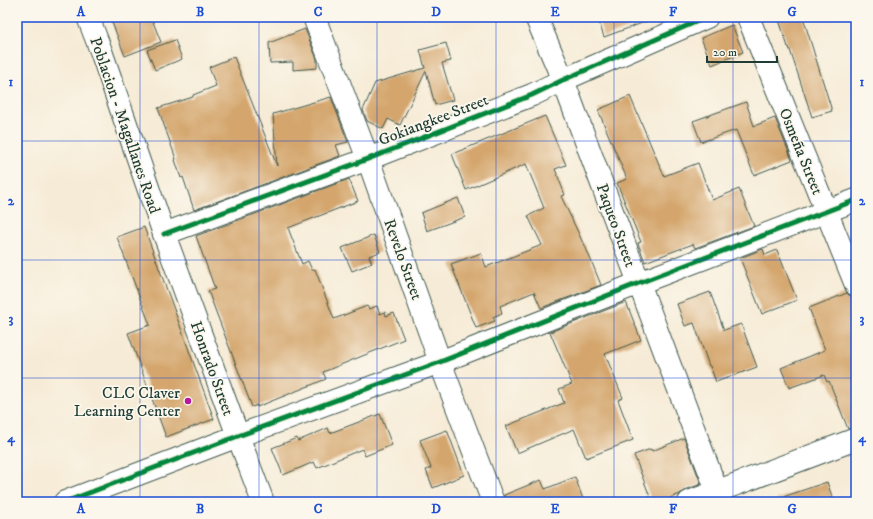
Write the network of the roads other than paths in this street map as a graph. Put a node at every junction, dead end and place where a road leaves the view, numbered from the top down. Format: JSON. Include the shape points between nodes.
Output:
{"nodes":[{"id":1,"x":88,"y":17,"type":"edge"},
{"id":2,"x":314,"y":17,"type":"edge"},
{"id":3,"x":536,"y":17,"type":"edge"},
{"id":4,"x":707,"y":17,"type":"edge"},
{"id":5,"x":748,"y":17,"type":"edge"},
{"id":6,"x":563,"y":80,"type":"junction"},
{"id":7,"x":368,"y":159,"type":"junction"},
{"id":8,"x":856,"y":200,"type":"edge"},
{"id":9,"x":827,"y":212,"type":"junction"},
{"id":10,"x":164,"y":234,"type":"junction"},
{"id":11,"x":639,"y":283,"type":"junction"},
{"id":12,"x":856,"y":285,"type":"edge"},
{"id":13,"x":440,"y":362,"type":"junction"},
{"id":14,"x":238,"y":436,"type":"junction"},
{"id":15,"x":856,"y":438,"type":"edge"},
{"id":16,"x":718,"y":497,"type":"edge"},
{"id":17,"x":65,"y":502,"type":"edge"},
{"id":18,"x":263,"y":502,"type":"edge"},
{"id":19,"x":493,"y":502,"type":"edge"},
{"id":20,"x":689,"y":502,"type":"edge"}],
"edges":[{"from":1,"to":10,"type":"street","name":"Poblacion - Magallanes Road"},
{"from":2,"to":7,"type":"street","name":"Revelo Street"},
{"from":3,"to":6,"type":"street","name":"Paqueo Street"},
{"from":4,"to":6,"type":"street","name":"Gokiangkee Street"},
{"from":5,"to":9,"type":"street","name":"Osmeña Street"},
{"from":6,"to":7,"type":"street","name":"Gokiangkee Street"},
{"from":6,"to":11,"type":"street","name":"Paqueo Street"},
{"from":7,"to":10,"type":"street","name":"Gokiangkee Street"},
{"from":7,"to":13,"type":"street","name":"Revelo Street"},
{"from":8,"to":9,"type":"street"},
{"from":9,"to":11,"type":"street"},
{"from":9,"to":12,"type":"street","name":"Osmeña Street"},
{"from":10,"to":14,"type":"street","name":"Honrado Street"},
{"from":11,"to":13,"type":"street"},
{"from":11,"to":16,"type":"street","name":"Paqueo Street"},
{"from":13,"to":14,"type":"street"},
{"from":13,"to":19,"type":"street","name":"Revelo Street"},
{"from":14,"to":17,"type":"street"},
{"from":14,"to":18,"type":"street","name":"Honrado Street"},
{"from":15,"to":16,"type":"street"},
{"from":16,"to":20,"type":"street"}]}
